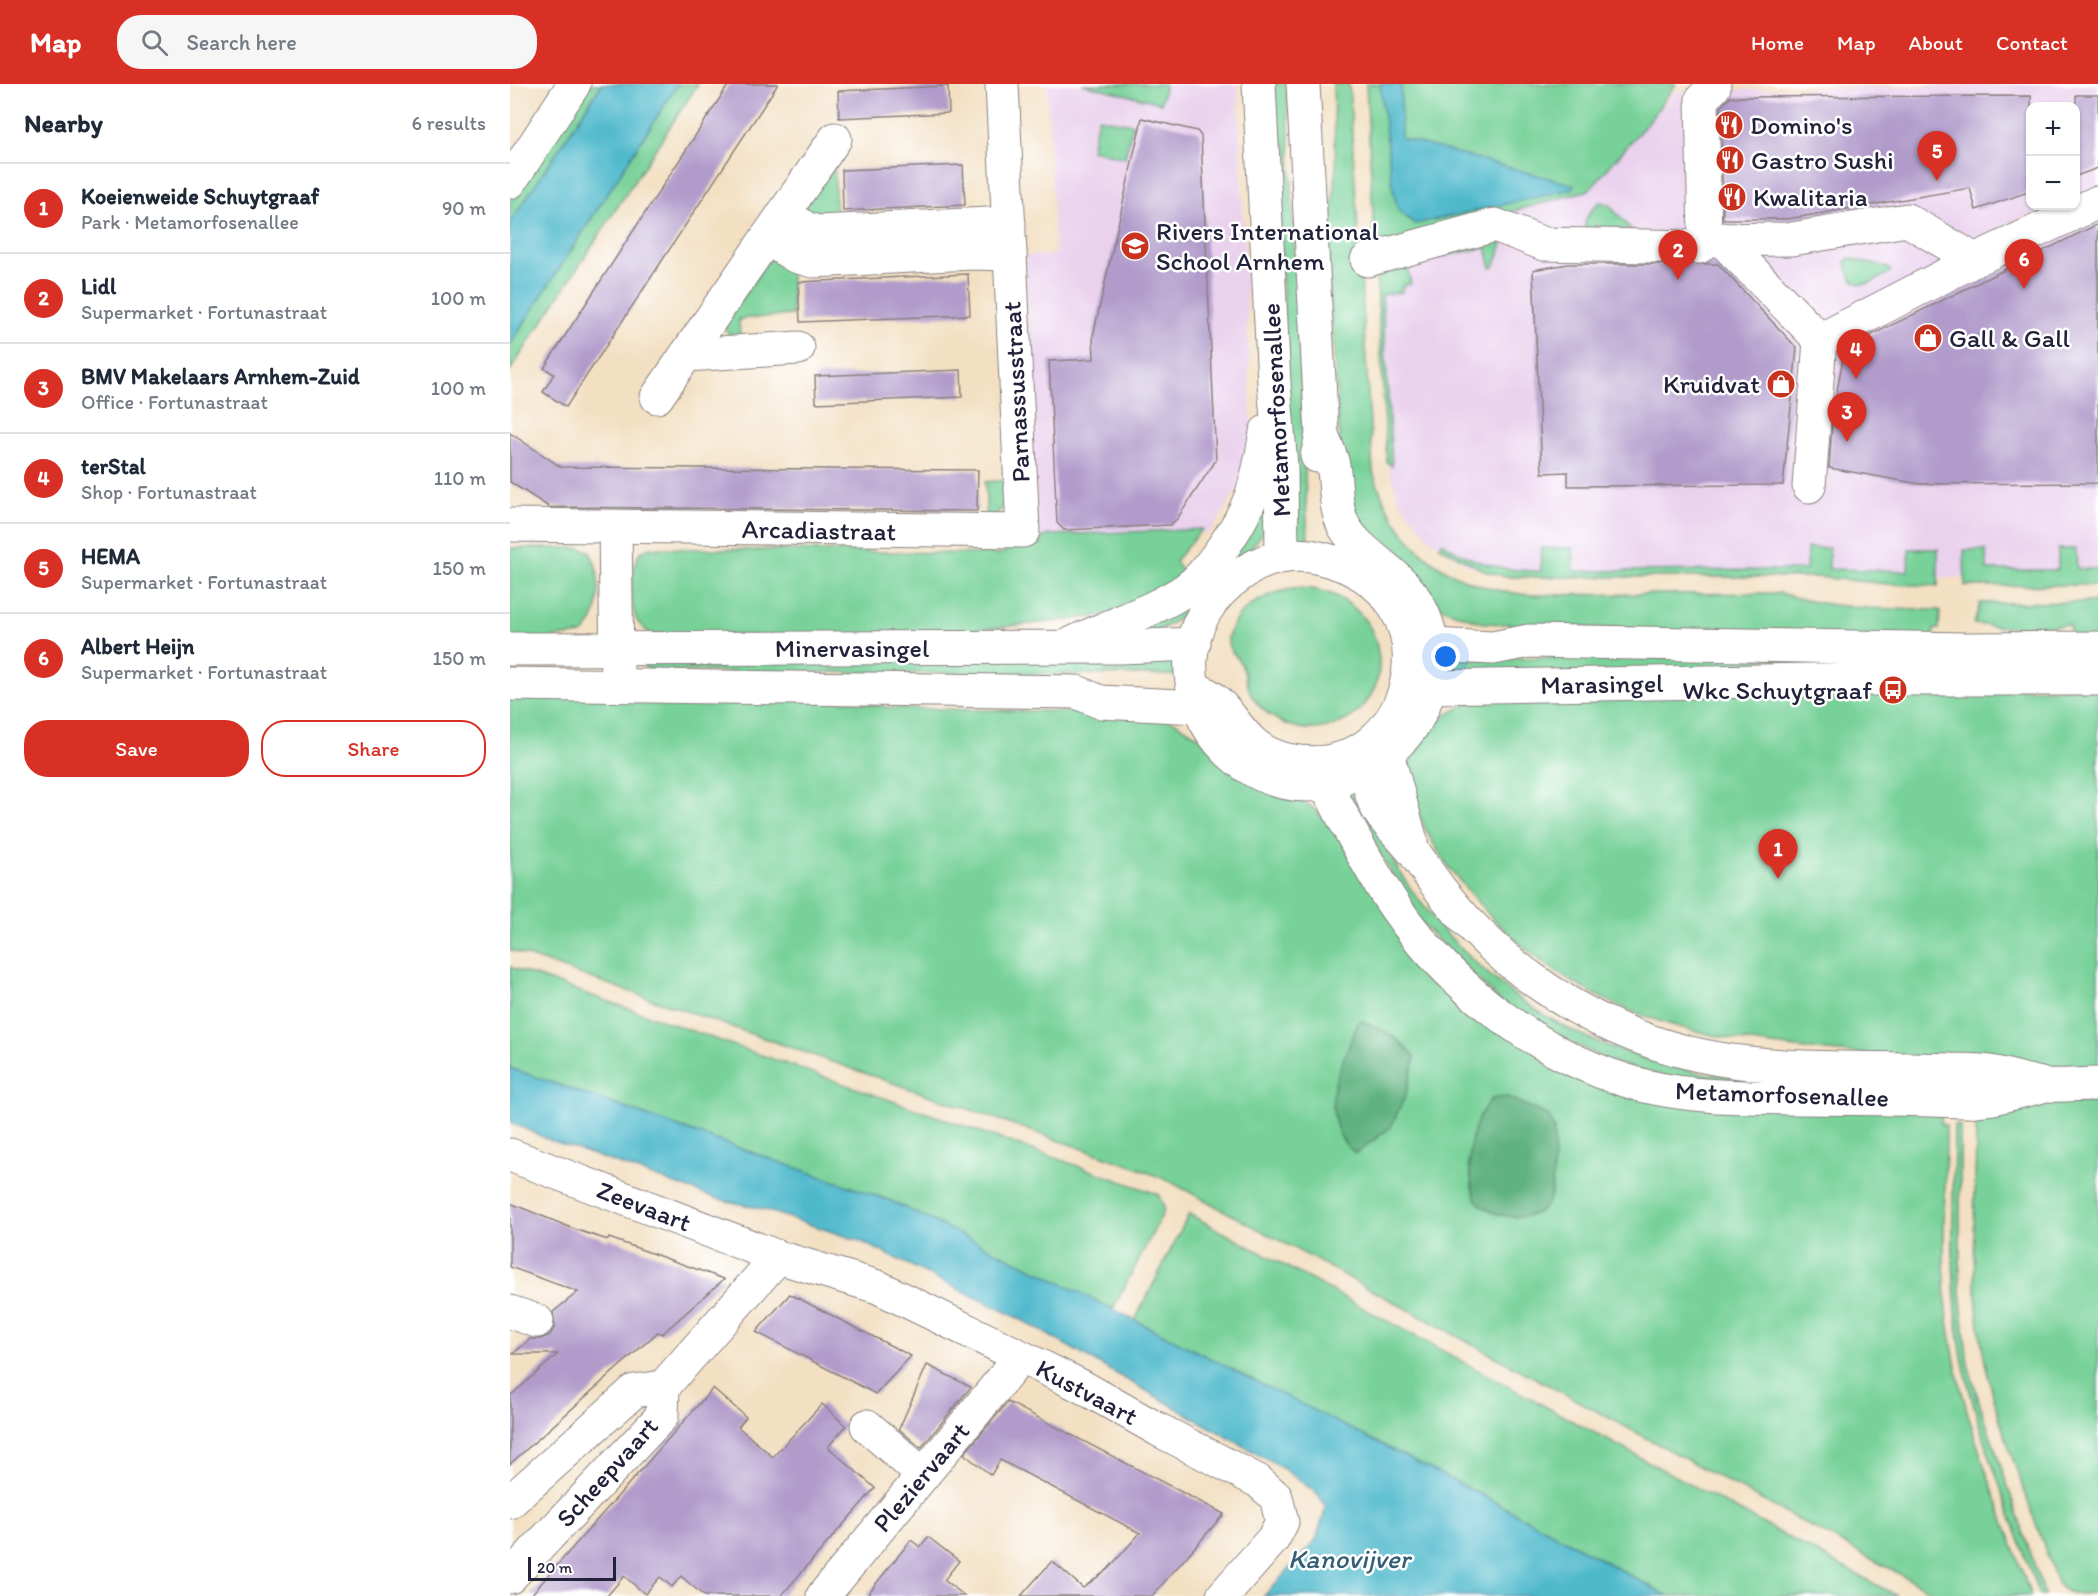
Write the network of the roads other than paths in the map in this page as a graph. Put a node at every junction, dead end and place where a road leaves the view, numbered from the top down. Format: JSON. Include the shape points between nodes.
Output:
{"nodes":[{"id":1,"x":574,"y":84,"type":"edge"},
{"id":2,"x":1002,"y":84,"type":"edge"},
{"id":3,"x":1259,"y":84,"type":"edge"},
{"id":4,"x":1303,"y":84,"type":"edge"},
{"id":5,"x":1714,"y":86,"type":"edge"},
{"id":6,"x":836,"y":139,"type":"dead end"},
{"id":7,"x":512,"y":173,"type":"edge"},
{"id":8,"x":2098,"y":202,"type":"edge"},
{"id":9,"x":775,"y":226,"type":"junction"},
{"id":10,"x":1009,"y":238,"type":"junction"},
{"id":11,"x":1713,"y":240,"type":"junction"},
{"id":12,"x":1975,"y":260,"type":"junction"},
{"id":13,"x":1367,"y":261,"type":"dead end"},
{"id":14,"x":1820,"y":340,"type":"junction"},
{"id":15,"x":798,"y":348,"type":"dead end"},
{"id":16,"x":686,"y":355,"type":"junction"},
{"id":17,"x":1274,"y":383,"type":"junction"},
{"id":18,"x":657,"y":397,"type":"dead end"},
{"id":19,"x":1322,"y":435,"type":"junction"},
{"id":20,"x":1809,"y":486,"type":"dead end"},
{"id":21,"x":510,"y":525,"type":"edge"},
{"id":22,"x":615,"y":527,"type":"junction"},
{"id":23,"x":1023,"y":531,"type":"joint"},
{"id":24,"x":1282,"y":556,"type":"junction"},
{"id":25,"x":1329,"y":560,"type":"junction"},
{"id":26,"x":1422,"y":634,"type":"junction"},
{"id":27,"x":1194,"y":644,"type":"junction"},
{"id":28,"x":1069,"y":645,"type":"junction"},
{"id":29,"x":2098,"y":648,"type":"edge"},
{"id":30,"x":510,"y":649,"type":"edge"},
{"id":31,"x":617,"y":649,"type":"junction"},
{"id":32,"x":2098,"y":679,"type":"edge"},
{"id":33,"x":510,"y":684,"type":"edge"},
{"id":34,"x":618,"y":686,"type":"junction"},
{"id":35,"x":1430,"y":687,"type":"junction"},
{"id":36,"x":1196,"y":698,"type":"junction"},
{"id":37,"x":1373,"y":755,"type":"junction"},
{"id":38,"x":1326,"y":785,"type":"junction"},
{"id":39,"x":2048,"y":1084,"type":"junction"},
{"id":40,"x":2098,"y":1084,"type":"edge"},
{"id":41,"x":510,"y":1155,"type":"edge"},
{"id":42,"x":778,"y":1257,"type":"junction"},
{"id":43,"x":1020,"y":1358,"type":"junction"},
{"id":44,"x":663,"y":1387,"type":"junction"},
{"id":45,"x":867,"y":1426,"type":"dead end"},
{"id":46,"x":922,"y":1475,"type":"junction"},
{"id":47,"x":510,"y":1502,"type":"edge"},
{"id":48,"x":510,"y":1576,"type":"edge"},
{"id":49,"x":823,"y":1596,"type":"edge"},
{"id":50,"x":1223,"y":1596,"type":"edge"}],
"edges":[{"from":1,"to":7,"type":"street"},
{"from":2,"to":10,"type":"street","name":"Parnassusstraat"},
{"from":3,"to":17,"type":"street","name":"Metamorfosenallee"},
{"from":4,"to":19,"type":"street","name":"Metamorfosenallee"},
{"from":5,"to":11,"type":"street","via":[[1701,99]]},
{"from":6,"to":9,"type":"street"},
{"from":8,"to":12,"type":"street"},
{"from":9,"to":10,"type":"street","via":[[795,256],[813,261],[970,253]]},
{"from":9,"to":16,"type":"street"},
{"from":10,"to":23,"type":"street","name":"Parnassusstraat"},
{"from":11,"to":12,"type":"street","via":[[1792,239],[1907,220]]},
{"from":11,"to":13,"type":"street","via":[[1699,247],[1545,244],[1495,225]]},
{"from":11,"to":14,"type":"street"},
{"from":12,"to":14,"type":"street"},
{"from":14,"to":20,"type":"street"},
{"from":15,"to":16,"type":"street"},
{"from":16,"to":18,"type":"street"},
{"from":17,"to":24,"type":"street","name":"Metamorfosenallee","via":[[1281,466]]},
{"from":17,"to":28,"type":"street","via":[[1259,476],[1250,506],[1202,576],[1164,601]]},
{"from":19,"to":25,"type":"street","name":"Metamorfosenallee","via":[[1314,465],[1315,484]]},
{"from":19,"to":26,"type":"street","name":"Metamorfosenallee","via":[[1333,463],[1339,513],[1353,537],[1409,590]]},
{"from":21,"to":22,"type":"street","name":"Arcadiastraat"},
{"from":22,"to":23,"type":"street","name":"Arcadiastraat"},
{"from":22,"to":31,"type":"street"},
{"from":24,"to":25,"type":"street"},
{"from":24,"to":27,"type":"street","via":[[1232,580],[1208,609]]},
{"from":25,"to":26,"type":"street","via":[[1354,569],[1377,584],[1399,613]]},
{"from":26,"to":29,"type":"street","name":"Marasingel","via":[[1494,629],[1529,641]]},
{"from":26,"to":35,"type":"street"},
{"from":26,"to":37,"type":"street","via":[[1405,693],[1383,729]]},
{"from":27,"to":28,"type":"street","name":"Minervasingel"},
{"from":27,"to":36,"type":"street"},
{"from":28,"to":31,"type":"street","name":"Minervasingel"},
{"from":30,"to":31,"type":"street","name":"Minervasingel"},
{"from":31,"to":34,"type":"street"},
{"from":32,"to":35,"type":"street","name":"Marasingel"},
{"from":33,"to":34,"type":"street","name":"Minervasingel"},
{"from":34,"to":36,"type":"street","name":"Minervasingel","via":[[1077,692],[1100,702]]},
{"from":35,"to":37,"type":"street","via":[[1426,705],[1415,723]]},
{"from":36,"to":37,"type":"street","via":[[1214,697],[1241,733],[1272,755],[1325,761],[1355,751]]},
{"from":36,"to":38,"type":"street","via":[[1208,728],[1221,745],[1249,768],[1290,785]]},
{"from":37,"to":38,"type":"street"},
{"from":37,"to":39,"type":"street","name":"Metamorfosenallee","via":[[1388,767],[1413,849],[1439,890],[1500,954],[1573,1006],[1655,1042],[1722,1059],[1825,1067],[1991,1072]]},
{"from":38,"to":39,"type":"street","name":"Metamorfosenallee","via":[[1371,870],[1430,952],[1507,1020],[1585,1065],[1646,1086],[1721,1097],[1966,1101]]},
{"from":39,"to":40,"type":"street","name":"Metamorfosenallee"},
{"from":41,"to":42,"type":"street","name":"Zeevaart"},
{"from":42,"to":43,"type":"street","name":"Kustvaart","via":[[878,1287]]},
{"from":42,"to":44,"type":"street","name":"Scheepvaart"},
{"from":43,"to":46,"type":"street","name":"Pleziervaart"},
{"from":43,"to":50,"type":"street","name":"Kustvaart","via":[[1081,1386],[1258,1481],[1276,1497],[1282,1522],[1273,1539]]},
{"from":44,"to":47,"type":"street","name":"Scheepvaart","via":[[634,1391]]},
{"from":44,"to":48,"type":"street","name":"Scheepvaart","via":[[662,1416]]},
{"from":45,"to":46,"type":"street"},
{"from":46,"to":49,"type":"street","name":"Pleziervaart"}]}
